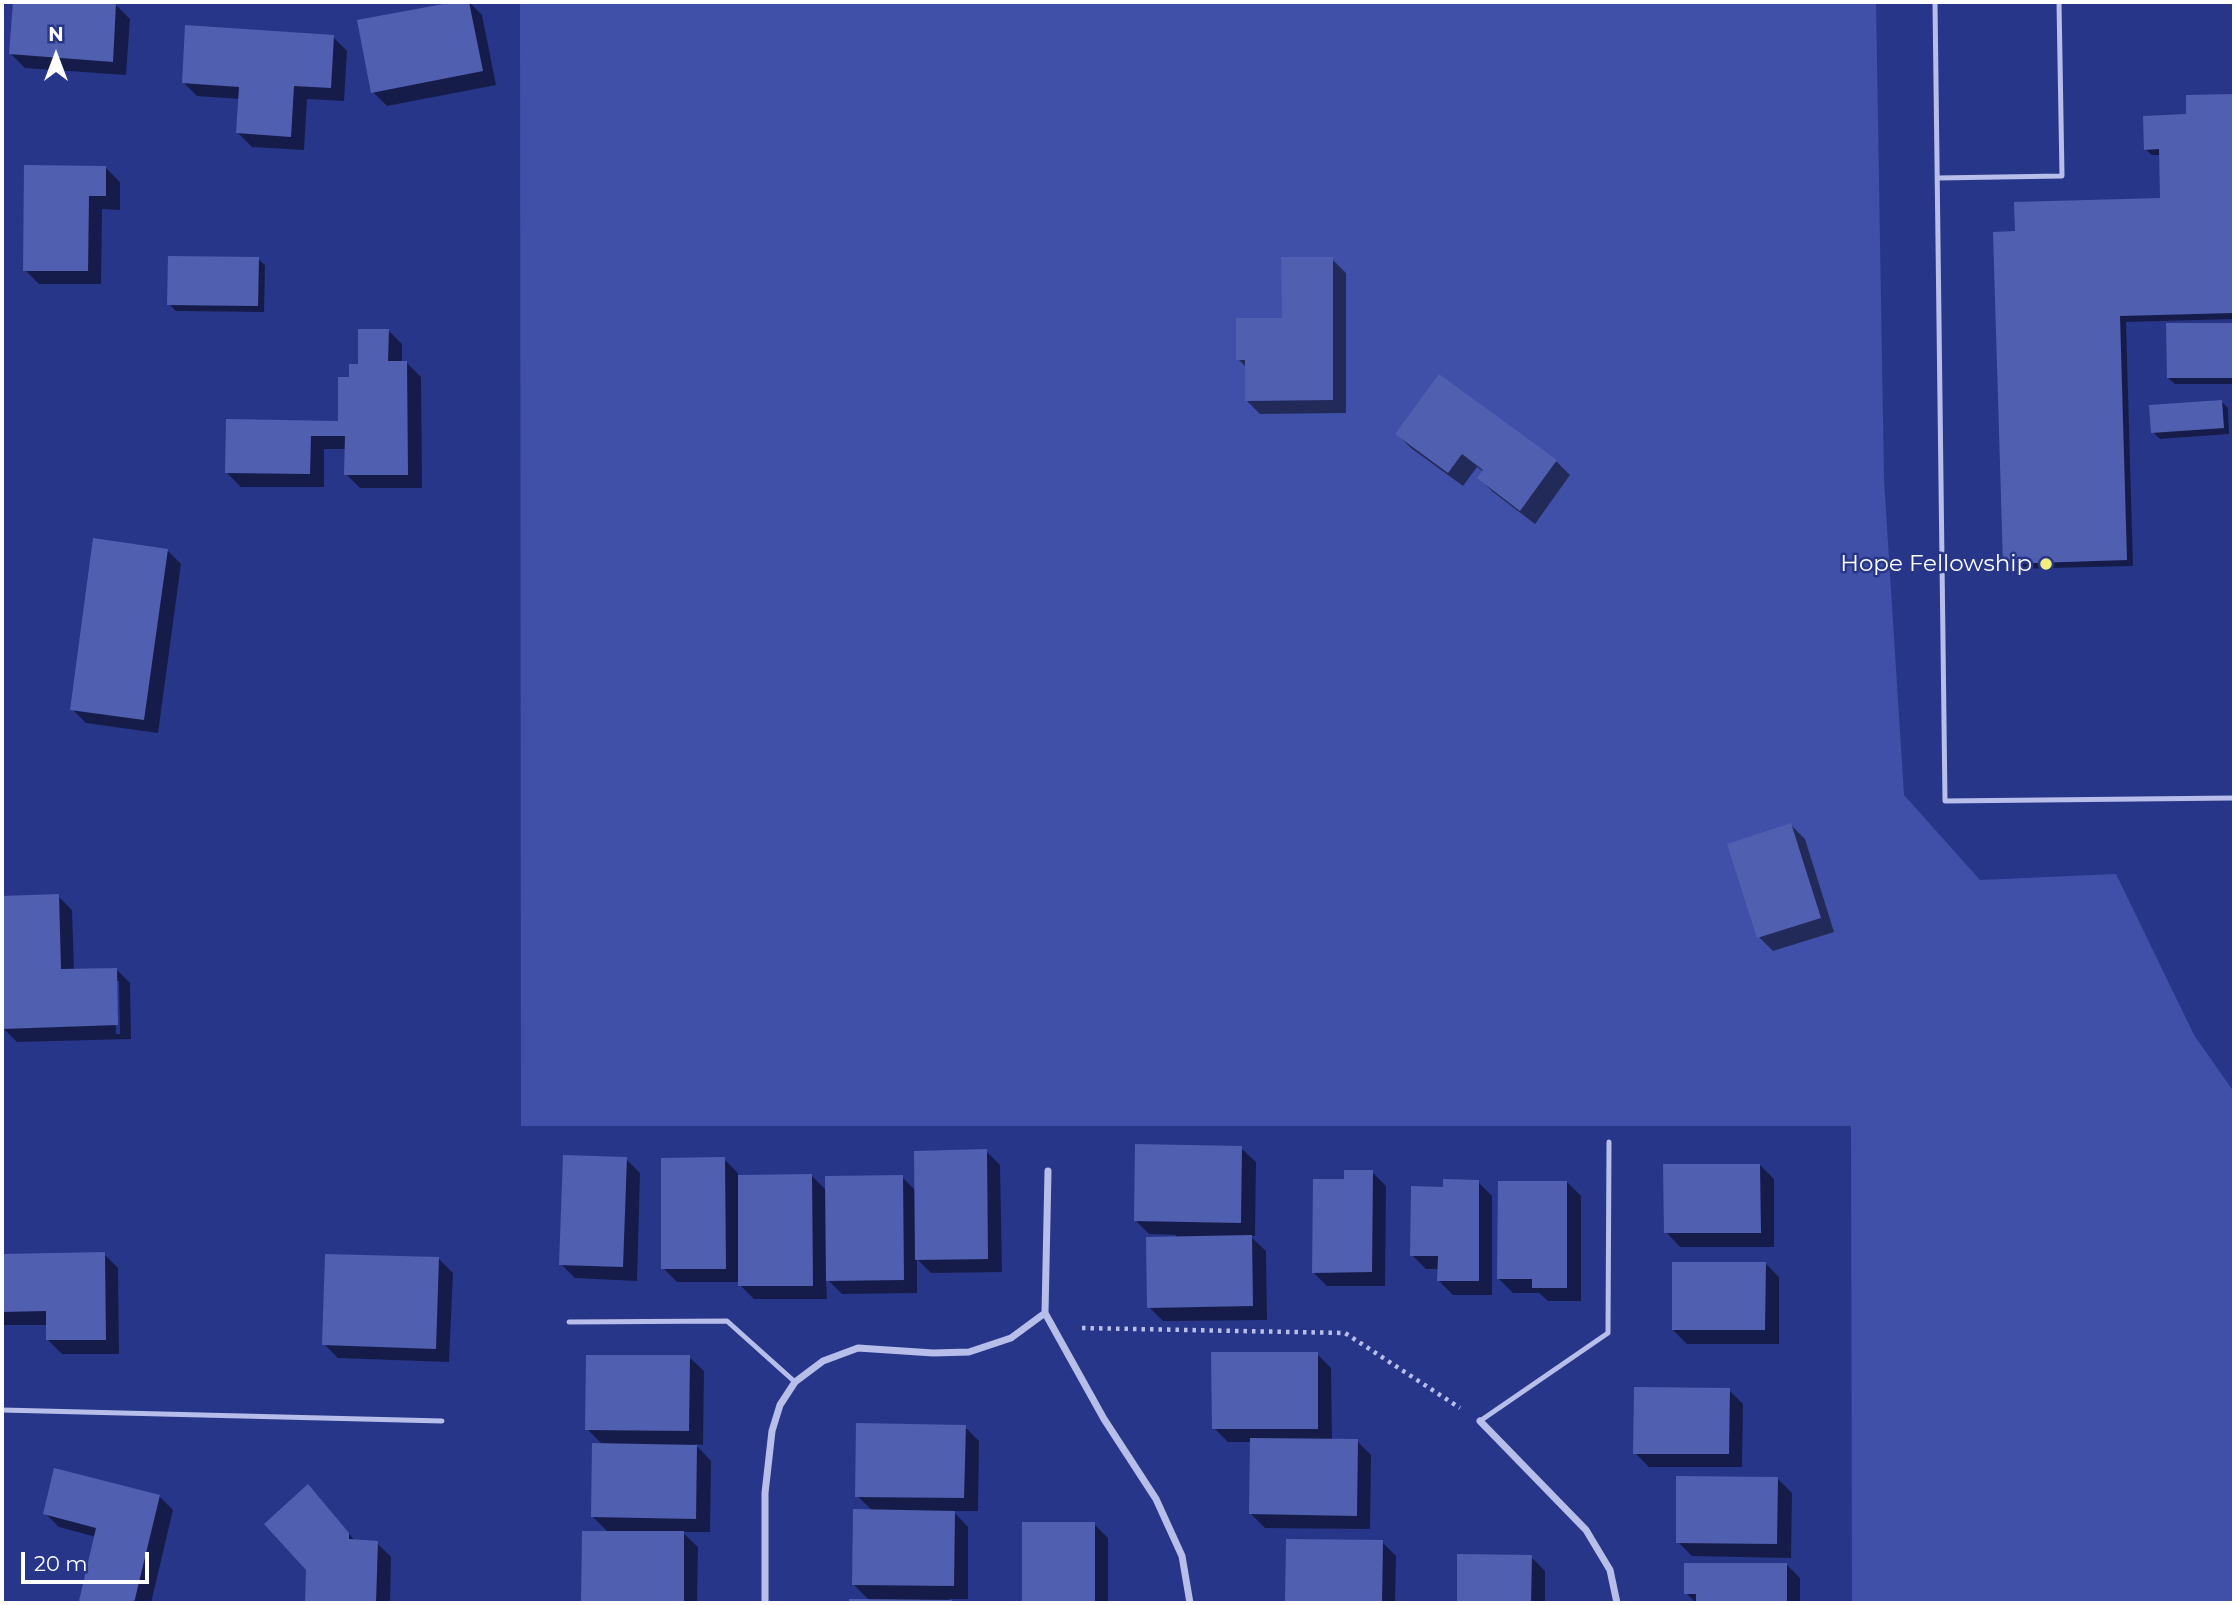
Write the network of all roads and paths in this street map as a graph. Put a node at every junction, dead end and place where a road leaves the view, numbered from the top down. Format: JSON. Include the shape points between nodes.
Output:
{"nodes":[{"id":1,"x":1935,"y":2,"type":"edge"},
{"id":2,"x":2059,"y":2,"type":"edge"},
{"id":3,"x":1937,"y":178,"type":"junction"},
{"id":4,"x":2234,"y":798,"type":"edge"},
{"id":5,"x":1609,"y":1142,"type":"dead end"},
{"id":6,"x":1048,"y":1171,"type":"dead end"},
{"id":7,"x":1045,"y":1313,"type":"junction"},
{"id":8,"x":569,"y":1322,"type":"dead end"},
{"id":9,"x":1053,"y":1328,"type":"junction"},
{"id":10,"x":795,"y":1382,"type":"junction"},
{"id":11,"x":2,"y":1410,"type":"edge"},
{"id":12,"x":442,"y":1421,"type":"dead end"},
{"id":13,"x":1480,"y":1421,"type":"junction"},
{"id":14,"x":765,"y":1603,"type":"edge"},
{"id":15,"x":1190,"y":1603,"type":"edge"},
{"id":16,"x":1617,"y":1603,"type":"edge"}],
"edges":[{"from":1,"to":3,"type":"lane"},
{"from":2,"to":3,"type":"lane","via":[[2062,176]]},
{"from":3,"to":4,"type":"lane","via":[[1945,802]]},
{"from":5,"to":13,"type":"lane","via":[[1608,1333]]},
{"from":6,"to":7,"type":"street"},
{"from":7,"to":9,"type":"street"},
{"from":7,"to":10,"type":"street","via":[[1011,1338],[969,1352],[858,1348],[823,1361]]},
{"from":8,"to":10,"type":"lane","via":[[727,1321]]},
{"from":9,"to":13,"type":"path","via":[[1345,1333]]},
{"from":9,"to":15,"type":"street","via":[[1156,1499],[1182,1556]]},
{"from":10,"to":14,"type":"street","via":[[780,1405],[772,1431],[765,1493]]},
{"from":11,"to":12,"type":"lane"},
{"from":13,"to":16,"type":"street","via":[[1586,1530],[1610,1570]]}]}
